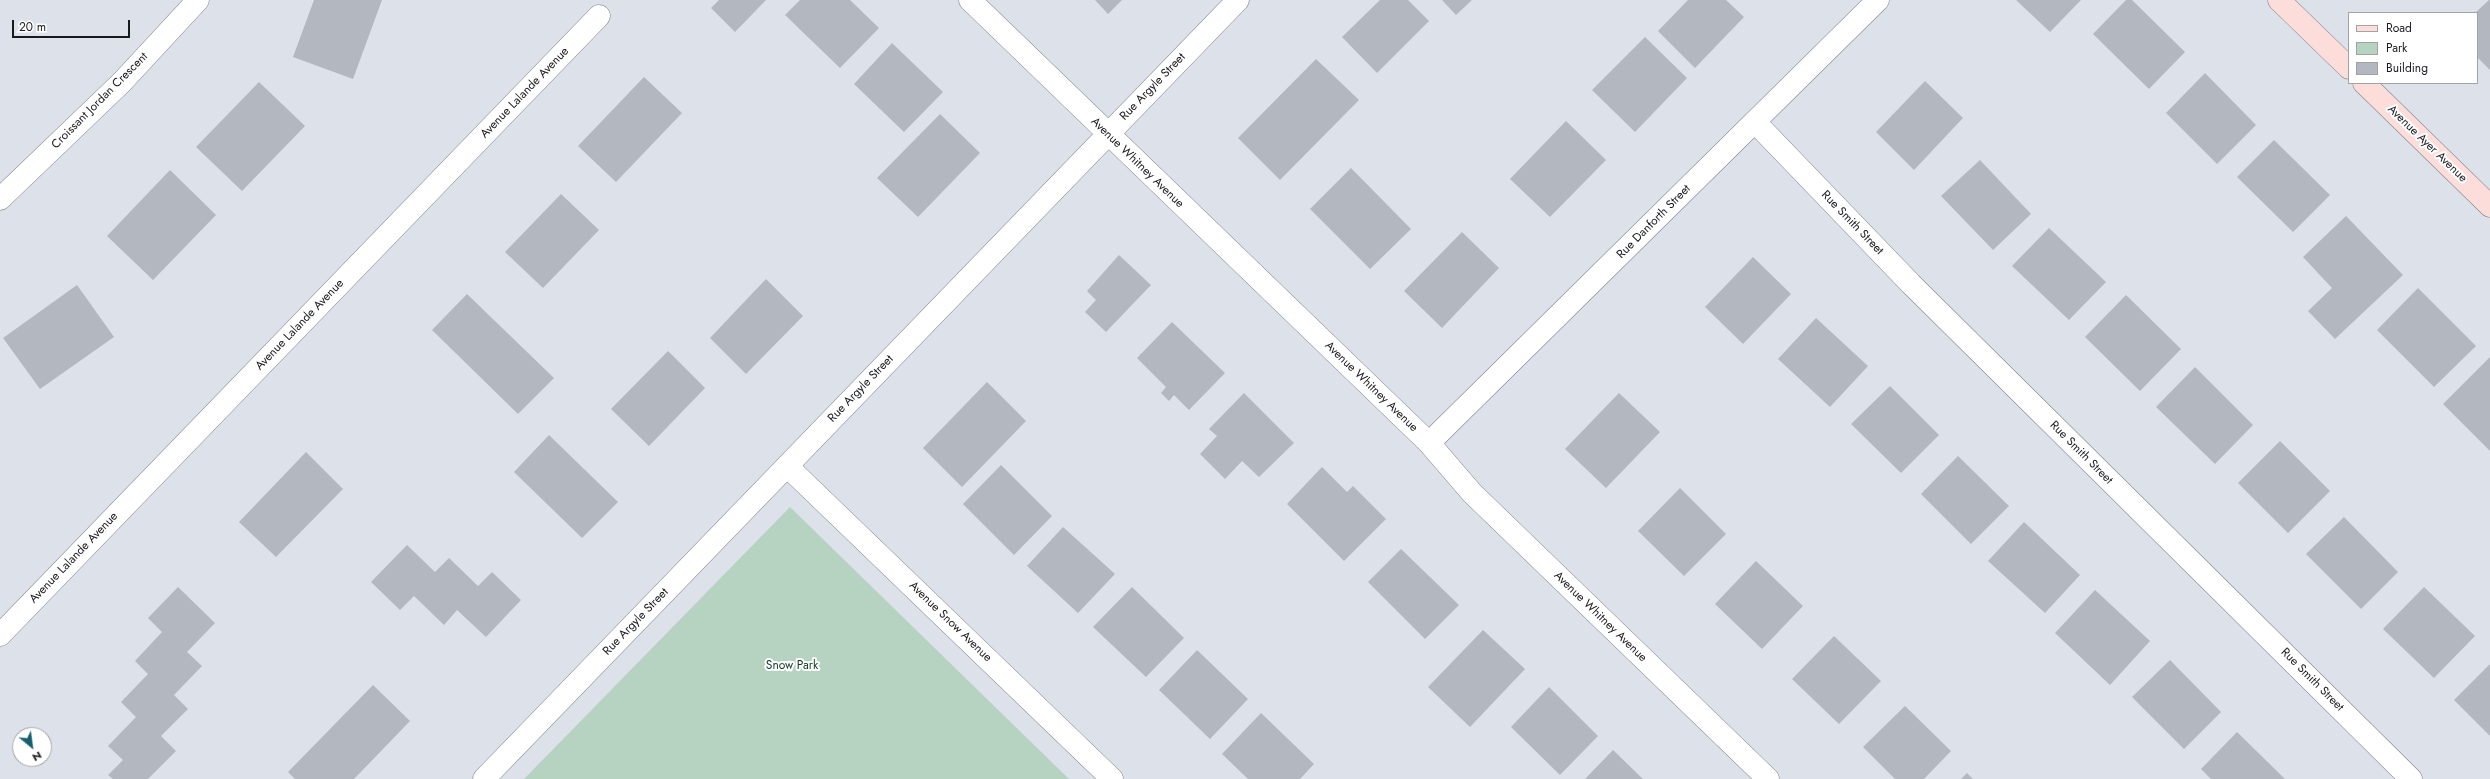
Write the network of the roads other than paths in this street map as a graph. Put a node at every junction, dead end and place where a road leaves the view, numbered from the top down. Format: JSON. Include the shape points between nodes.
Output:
{"nodes":[{"id":1,"x":198,"y":0,"type":"edge"},
{"id":2,"x":970,"y":0,"type":"edge"},
{"id":3,"x":1238,"y":0,"type":"edge"},
{"id":4,"x":1878,"y":0,"type":"edge"},
{"id":5,"x":2279,"y":0,"type":"edge"},
{"id":6,"x":599,"y":16,"type":"dead end"},
{"id":7,"x":2348,"y":67,"type":"edge"},
{"id":8,"x":2365,"y":84,"type":"edge"},
{"id":9,"x":1755,"y":122,"type":"junction"},
{"id":10,"x":1107,"y":134,"type":"junction"},
{"id":11,"x":0,"y":199,"type":"edge"},
{"id":12,"x":2490,"y":206,"type":"edge"},
{"id":13,"x":1429,"y":443,"type":"junction"},
{"id":14,"x":787,"y":466,"type":"junction"},
{"id":15,"x":0,"y":635,"type":"edge"},
{"id":16,"x":484,"y":779,"type":"edge"},
{"id":17,"x":1112,"y":779,"type":"edge"},
{"id":18,"x":1768,"y":779,"type":"edge"},
{"id":19,"x":2411,"y":779,"type":"edge"}],
"edges":[{"from":1,"to":11,"type":"street","name":"Croissant Jordan Crescent","via":[[122,82]]},
{"from":2,"to":10,"type":"street","name":"Avenue Whitney Avenue"},
{"from":3,"to":10,"type":"street","name":"Rue Argyle Street"},
{"from":4,"to":9,"type":"street","name":"Rue Danforth Street"},
{"from":5,"to":7,"type":"street"},
{"from":6,"to":15,"type":"street","name":"Avenue Lalande Avenue"},
{"from":8,"to":12,"type":"street","name":"Avenue Ayer Avenue"},
{"from":9,"to":13,"type":"street","name":"Rue Danforth Street"},
{"from":9,"to":19,"type":"street","name":"Rue Smith Street","via":[[1911,284]]},
{"from":10,"to":13,"type":"street","name":"Avenue Whitney Avenue"},
{"from":10,"to":14,"type":"street","name":"Rue Argyle Street"},
{"from":13,"to":18,"type":"street","name":"Avenue Whitney Avenue","via":[[1472,493]]},
{"from":14,"to":16,"type":"street","name":"Rue Argyle Street"},
{"from":14,"to":17,"type":"street","name":"Avenue Snow Avenue"}]}
